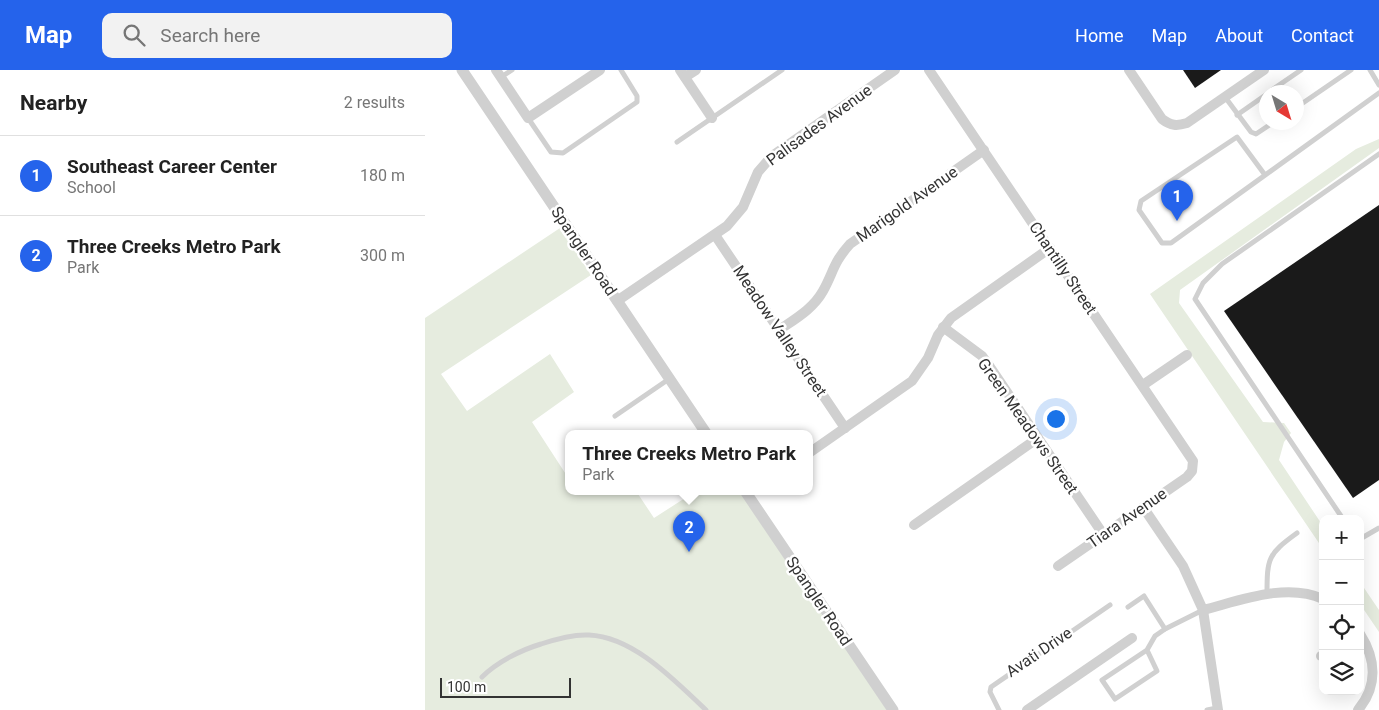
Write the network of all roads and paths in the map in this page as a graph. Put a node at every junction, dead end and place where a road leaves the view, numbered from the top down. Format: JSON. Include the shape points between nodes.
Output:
{"nodes":[{"id":1,"x":462,"y":70,"type":"edge"},
{"id":2,"x":513,"y":70,"type":"edge"},
{"id":3,"x":600,"y":70,"type":"edge"},
{"id":4,"x":621,"y":70,"type":"edge"},
{"id":5,"x":696,"y":70,"type":"edge"},
{"id":6,"x":782,"y":70,"type":"edge"},
{"id":7,"x":895,"y":70,"type":"edge"},
{"id":8,"x":929,"y":70,"type":"edge"},
{"id":9,"x":1129,"y":70,"type":"edge"},
{"id":10,"x":1264,"y":70,"type":"edge"},
{"id":11,"x":1301,"y":70,"type":"edge"},
{"id":12,"x":1351,"y":70,"type":"edge"},
{"id":13,"x":1369,"y":70,"type":"edge"},
{"id":14,"x":499,"y":74,"type":"edge"},
{"id":15,"x":682,"y":74,"type":"edge"},
{"id":16,"x":1379,"y":84,"type":"edge"},
{"id":17,"x":1279,"y":85,"type":"edge"},
{"id":18,"x":1379,"y":92,"type":"edge"},
{"id":19,"x":1225,"y":97,"type":"junction"},
{"id":20,"x":1259,"y":99,"type":"edge"},
{"id":21,"x":1304,"y":102,"type":"edge"},
{"id":22,"x":1237,"y":115,"type":"junction"},
{"id":23,"x":528,"y":118,"type":"junction"},
{"id":24,"x":712,"y":118,"type":"junction"},
{"id":25,"x":1262,"y":130,"type":"edge"},
{"id":26,"x":677,"y":142,"type":"dead end"},
{"id":27,"x":984,"y":150,"type":"junction"},
{"id":28,"x":1379,"y":154,"type":"edge"},
{"id":29,"x":1265,"y":175,"type":"junction"},
{"id":30,"x":715,"y":235,"type":"junction"},
{"id":31,"x":1050,"y":248,"type":"junction"},
{"id":32,"x":617,"y":301,"type":"junction"},
{"id":33,"x":943,"y":327,"type":"junction"},
{"id":34,"x":779,"y":330,"type":"junction"},
{"id":35,"x":1187,"y":356,"type":"dead end"},
{"id":36,"x":670,"y":379,"type":"junction"},
{"id":37,"x":1143,"y":385,"type":"junction"},
{"id":38,"x":615,"y":416,"type":"dead end"},
{"id":39,"x":845,"y":428,"type":"junction"},
{"id":40,"x":704,"y":430,"type":"edge"},
{"id":41,"x":1038,"y":438,"type":"junction"},
{"id":42,"x":813,"y":450,"type":"edge"},
{"id":43,"x":1193,"y":468,"type":"joint"},
{"id":44,"x":752,"y":495,"type":"edge"},
{"id":45,"x":1143,"y":507,"type":"junction"},
{"id":46,"x":1340,"y":515,"type":"edge"},
{"id":47,"x":913,"y":524,"type":"dead end"},
{"id":48,"x":1379,"y":528,"type":"edge"},
{"id":49,"x":1297,"y":532,"type":"dead end"},
{"id":50,"x":1103,"y":534,"type":"junction"},
{"id":51,"x":1364,"y":536,"type":"edge"},
{"id":52,"x":1058,"y":566,"type":"dead end"},
{"id":53,"x":1267,"y":594,"type":"junction"},
{"id":54,"x":1319,"y":598,"type":"edge"},
{"id":55,"x":1110,"y":605,"type":"dead end"},
{"id":56,"x":1128,"y":607,"type":"dead end"},
{"id":57,"x":1203,"y":610,"type":"junction"},
{"id":58,"x":1165,"y":629,"type":"junction"},
{"id":59,"x":1132,"y":638,"type":"dead end"},
{"id":60,"x":1365,"y":649,"type":"edge"},
{"id":61,"x":1147,"y":650,"type":"junction"},
{"id":62,"x":482,"y":677,"type":"dead end"},
{"id":63,"x":1214,"y":709,"type":"edge"},
{"id":64,"x":705,"y":710,"type":"edge"},
{"id":65,"x":893,"y":710,"type":"edge"},
{"id":66,"x":999,"y":710,"type":"edge"},
{"id":67,"x":1027,"y":710,"type":"edge"},
{"id":68,"x":1358,"y":710,"type":"edge"}],
"edges":[{"from":1,"to":32,"type":"street","name":"Spangler Road"},
{"from":2,"to":14,"type":"lane"},
{"from":3,"to":23,"type":"street"},
{"from":4,"to":23,"type":"lane","via":[[637,96],[637,102],[563,153],[551,152]]},
{"from":5,"to":15,"type":"street"},
{"from":6,"to":24,"type":"lane"},
{"from":7,"to":30,"type":"street","name":"Palisades Avenue","via":[[772,156],[759,172],[737,217]]},
{"from":8,"to":27,"type":"street","name":"Chantilly Street"},
{"from":9,"to":19,"type":"street","via":[[1169,125],[1187,123]]},
{"from":10,"to":19,"type":"street"},
{"from":11,"to":17,"type":"lane"},
{"from":12,"to":21,"type":"lane"},
{"from":13,"to":16,"type":"lane"},
{"from":14,"to":23,"type":"street"},
{"from":15,"to":24,"type":"street"},
{"from":18,"to":29,"type":"lane"},
{"from":19,"to":22,"type":"lane"},
{"from":20,"to":22,"type":"lane"},
{"from":22,"to":25,"type":"lane","via":[[1243,125],[1256,134]]},
{"from":24,"to":26,"type":"lane"},
{"from":27,"to":31,"type":"street","name":"Chantilly Street"},
{"from":27,"to":34,"type":"street","name":"Marigold Avenue","via":[[850,244],[833,264],[823,291],[813,305]]},
{"from":28,"to":46,"type":"lane","via":[[1222,264],[1203,283],[1195,299]]},
{"from":29,"to":29,"type":"lane","via":[[1171,244],[1162,243],[1139,210],[1141,201],[1237,137]]},
{"from":30,"to":32,"type":"street","name":"Palisades Avenue"},
{"from":30,"to":34,"type":"street","name":"Meadow Valley Street"},
{"from":31,"to":33,"type":"street","via":[[962,309]]},
{"from":31,"to":37,"type":"street","name":"Chantilly Street"},
{"from":32,"to":36,"type":"street","name":"Spangler Road"},
{"from":33,"to":39,"type":"street","via":[[913,381]]},
{"from":33,"to":41,"type":"street","name":"Green Meadows Street","via":[[982,356]]},
{"from":34,"to":39,"type":"street","name":"Meadow Valley Street"},
{"from":35,"to":37,"type":"street"},
{"from":36,"to":38,"type":"lane"},
{"from":36,"to":40,"type":"street","name":"Spangler Road"},
{"from":37,"to":43,"type":"street","name":"Chantilly Street","via":[[1190,455]]},
{"from":39,"to":42,"type":"street"},
{"from":41,"to":47,"type":"street"},
{"from":41,"to":50,"type":"street","name":"Green Meadows Street"},
{"from":43,"to":45,"type":"street","name":"Tiara Avenue","via":[[1187,477]]},
{"from":44,"to":65,"type":"street","name":"Spangler Road"},
{"from":45,"to":50,"type":"street","name":"Tiara Avenue"},
{"from":45,"to":57,"type":"street","via":[[1183,566]]},
{"from":48,"to":51,"type":"lane"},
{"from":49,"to":53,"type":"lane","via":[[1278,546],[1267,565]]},
{"from":50,"to":52,"type":"street","name":"Tiara Avenue"},
{"from":53,"to":54,"type":"street","via":[[1300,593]]},
{"from":53,"to":57,"type":"street"},
{"from":55,"to":66,"type":"lane","name":"Avati Drive","via":[[991,687],[990,692]]},
{"from":56,"to":58,"type":"lane","via":[[1144,596]]},
{"from":57,"to":58,"type":"lane"},
{"from":57,"to":63,"type":"street"},
{"from":58,"to":61,"type":"lane","via":[[1155,636]]},
{"from":59,"to":67,"type":"street"},
{"from":60,"to":68,"type":"street","via":[[1374,668],[1373,678]]},
{"from":61,"to":61,"type":"lane","via":[[1102,680],[1115,699],[1157,671]]},
{"from":62,"to":64,"type":"lane","via":[[530,647],[559,638],[590,635],[622,644],[656,663]]}]}
